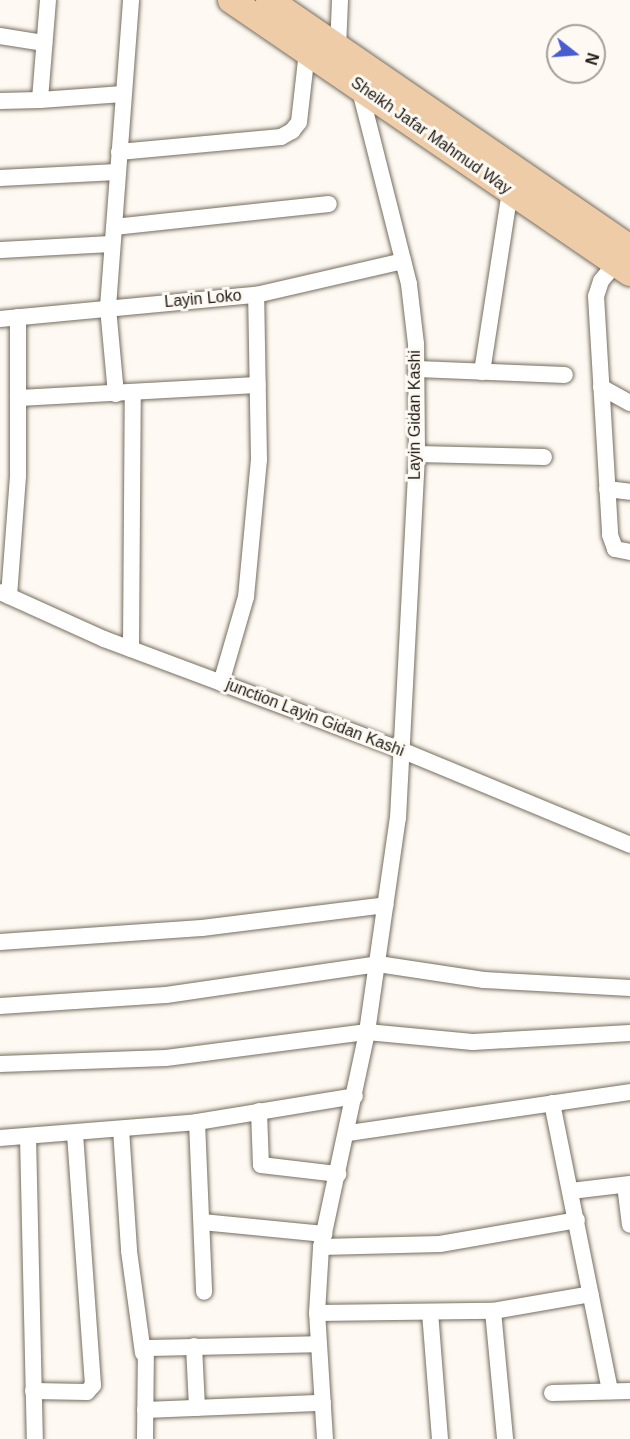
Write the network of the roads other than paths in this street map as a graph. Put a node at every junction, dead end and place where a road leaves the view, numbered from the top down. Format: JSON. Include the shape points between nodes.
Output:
{"nodes":[{"id":1,"x":48,"y":0,"type":"edge"},
{"id":2,"x":131,"y":0,"type":"edge"},
{"id":3,"x":231,"y":0,"type":"edge"},
{"id":4,"x":269,"y":0,"type":"edge"},
{"id":5,"x":340,"y":0,"type":"edge"},
{"id":6,"x":0,"y":36,"type":"edge"},
{"id":7,"x":44,"y":44,"type":"junction"},
{"id":8,"x":338,"y":48,"type":"junction"},
{"id":9,"x":308,"y":52,"type":"junction"},
{"id":10,"x":359,"y":86,"type":"junction"},
{"id":11,"x":123,"y":94,"type":"junction"},
{"id":12,"x":40,"y":100,"type":"junction"},
{"id":13,"x":0,"y":101,"type":"edge"},
{"id":14,"x":119,"y":152,"type":"junction"},
{"id":15,"x":117,"y":172,"type":"junction"},
{"id":16,"x":0,"y":178,"type":"edge"},
{"id":17,"x":510,"y":192,"type":"junction"},
{"id":18,"x":330,"y":204,"type":"dead end"},
{"id":19,"x":113,"y":236,"type":"junction"},
{"id":20,"x":0,"y":250,"type":"edge"},
{"id":21,"x":404,"y":261,"type":"junction"},
{"id":22,"x":625,"y":262,"type":"edge"},
{"id":23,"x":256,"y":295,"type":"junction"},
{"id":24,"x":108,"y":307,"type":"junction"},
{"id":25,"x":18,"y":317,"type":"junction"},
{"id":26,"x":0,"y":319,"type":"edge"},
{"id":27,"x":417,"y":369,"type":"junction"},
{"id":28,"x":482,"y":372,"type":"junction"},
{"id":29,"x":565,"y":375,"type":"dead end"},
{"id":30,"x":258,"y":385,"type":"junction"},
{"id":31,"x":601,"y":387,"type":"junction"},
{"id":32,"x":116,"y":394,"type":"junction"},
{"id":33,"x":134,"y":394,"type":"junction"},
{"id":34,"x":18,"y":398,"type":"junction"},
{"id":35,"x":630,"y":403,"type":"edge"},
{"id":36,"x":417,"y":454,"type":"junction"},
{"id":37,"x":544,"y":457,"type":"dead end"},
{"id":38,"x":607,"y":489,"type":"junction"},
{"id":39,"x":630,"y":492,"type":"edge"},
{"id":40,"x":630,"y":552,"type":"edge"},
{"id":41,"x":5,"y":594,"type":"edge"},
{"id":42,"x":131,"y":649,"type":"junction"},
{"id":43,"x":221,"y":683,"type":"junction"},
{"id":44,"x":401,"y":750,"type":"junction"},
{"id":45,"x":630,"y":845,"type":"edge"},
{"id":46,"x":386,"y":904,"type":"junction"},
{"id":47,"x":0,"y":942,"type":"edge"},
{"id":48,"x":378,"y":964,"type":"junction"},
{"id":49,"x":630,"y":988,"type":"edge"},
{"id":50,"x":0,"y":1006,"type":"edge"},
{"id":51,"x":367,"y":1032,"type":"junction"},
{"id":52,"x":630,"y":1033,"type":"edge"},
{"id":53,"x":0,"y":1065,"type":"edge"},
{"id":54,"x":630,"y":1092,"type":"edge"},
{"id":55,"x":355,"y":1096,"type":"junction"},
{"id":56,"x":552,"y":1103,"type":"junction"},
{"id":57,"x":259,"y":1111,"type":"junction"},
{"id":58,"x":197,"y":1122,"type":"junction"},
{"id":59,"x":121,"y":1129,"type":"junction"},
{"id":60,"x":349,"y":1133,"type":"junction"},
{"id":61,"x":75,"y":1134,"type":"junction"},
{"id":62,"x":28,"y":1137,"type":"junction"},
{"id":63,"x":0,"y":1138,"type":"edge"},
{"id":64,"x":338,"y":1174,"type":"junction"},
{"id":65,"x":627,"y":1185,"type":"edge"},
{"id":66,"x":571,"y":1191,"type":"junction"},
{"id":67,"x":577,"y":1220,"type":"junction"},
{"id":68,"x":201,"y":1222,"type":"junction"},
{"id":69,"x":630,"y":1225,"type":"edge"},
{"id":70,"x":322,"y":1240,"type":"junction"},
{"id":71,"x":204,"y":1292,"type":"dead end"},
{"id":72,"x":591,"y":1294,"type":"junction"},
{"id":73,"x":493,"y":1311,"type":"junction"},
{"id":74,"x":430,"y":1312,"type":"junction"},
{"id":75,"x":317,"y":1313,"type":"junction"},
{"id":76,"x":319,"y":1344,"type":"junction"},
{"id":77,"x":194,"y":1346,"type":"junction"},
{"id":78,"x":143,"y":1353,"type":"junction"},
{"id":79,"x":33,"y":1391,"type":"junction"},
{"id":80,"x":610,"y":1391,"type":"junction"},
{"id":81,"x":630,"y":1391,"type":"edge"},
{"id":82,"x":552,"y":1393,"type":"dead end"},
{"id":83,"x":323,"y":1403,"type":"junction"},
{"id":84,"x":197,"y":1408,"type":"junction"},
{"id":85,"x":145,"y":1410,"type":"junction"},
{"id":86,"x":35,"y":1439,"type":"edge"},
{"id":87,"x":146,"y":1439,"type":"edge"},
{"id":88,"x":326,"y":1439,"type":"edge"},
{"id":89,"x":440,"y":1439,"type":"edge"},
{"id":90,"x":505,"y":1439,"type":"edge"}],
"edges":[{"from":1,"to":7,"type":"street"},
{"from":2,"to":11,"type":"street"},
{"from":3,"to":9,"type":"main road","name":"Sheikh Jafar Mahmud Way"},
{"from":4,"to":8,"type":"main road","name":"Sheikh Jafar Mahmud Way"},
{"from":5,"to":8,"type":"street"},
{"from":6,"to":7,"type":"street"},
{"from":7,"to":12,"type":"street"},
{"from":8,"to":22,"type":"main road","name":"Sheikh Jafar Mahmud Way"},
{"from":9,"to":10,"type":"main road","name":"Sheikh Jafar Mahmud Way"},
{"from":9,"to":14,"type":"street","via":[[299,122],[281,137]]},
{"from":10,"to":17,"type":"main road","name":"Sheikh Jafar Mahmud Way"},
{"from":10,"to":21,"type":"street","name":"Layin Gidan Kashi"},
{"from":11,"to":12,"type":"street"},
{"from":11,"to":14,"type":"street"},
{"from":12,"to":13,"type":"street"},
{"from":14,"to":15,"type":"street"},
{"from":15,"to":16,"type":"street"},
{"from":15,"to":19,"type":"street"},
{"from":17,"to":22,"type":"main road","name":"Sheikh Jafar Mahmud Way"},
{"from":17,"to":28,"type":"street"},
{"from":18,"to":19,"type":"street"},
{"from":19,"to":20,"type":"street"},
{"from":19,"to":24,"type":"street"},
{"from":21,"to":23,"type":"street","name":"Layin Loko"},
{"from":21,"to":27,"type":"street","name":"Layin Gidan Kashi"},
{"from":22,"to":31,"type":"street","via":[[601,280],[596,296]]},
{"from":23,"to":24,"type":"street","name":"Layin Loko"},
{"from":23,"to":30,"type":"street"},
{"from":24,"to":25,"type":"street","name":"Layin Loko"},
{"from":24,"to":32,"type":"street"},
{"from":25,"to":26,"type":"street","name":"Layin Loko"},
{"from":25,"to":34,"type":"street"},
{"from":27,"to":28,"type":"street"},
{"from":27,"to":36,"type":"street","name":"Layin Gidan Kashi"},
{"from":28,"to":29,"type":"street"},
{"from":30,"to":33,"type":"street"},
{"from":30,"to":43,"type":"street","via":[[259,460],[246,597]]},
{"from":31,"to":35,"type":"street"},
{"from":31,"to":38,"type":"street"},
{"from":32,"to":33,"type":"street"},
{"from":32,"to":34,"type":"street"},
{"from":33,"to":42,"type":"street"},
{"from":34,"to":41,"type":"street","via":[[18,475]]},
{"from":36,"to":37,"type":"street"},
{"from":36,"to":44,"type":"street","name":"Layin Gidan Kashi"},
{"from":38,"to":39,"type":"street"},
{"from":38,"to":40,"type":"street","via":[[611,544]]},
{"from":41,"to":42,"type":"street","name":"junction Layin Gidan Kashi"},
{"from":42,"to":43,"type":"street","name":"junction Layin Gidan Kashi"},
{"from":43,"to":44,"type":"street","name":"junction Layin Gidan Kashi"},
{"from":44,"to":45,"type":"street","name":"junction Layin Gidan Kashi"},
{"from":44,"to":46,"type":"street","name":"Layin Gidan Kashi"},
{"from":46,"to":47,"type":"street","via":[[202,928]]},
{"from":46,"to":48,"type":"street","name":"Layin Gidan Kashi"},
{"from":48,"to":49,"type":"street","via":[[484,980]]},
{"from":48,"to":50,"type":"street","via":[[165,995]]},
{"from":48,"to":51,"type":"street","name":"Layin Gidan Kashi"},
{"from":51,"to":52,"type":"street","via":[[473,1042]]},
{"from":51,"to":53,"type":"street","via":[[166,1058]]},
{"from":51,"to":55,"type":"street","name":"Layin Gidan Kashi"},
{"from":54,"to":56,"type":"street"},
{"from":55,"to":57,"type":"street"},
{"from":55,"to":60,"type":"street","name":"Layin Gidan Kashi"},
{"from":56,"to":60,"type":"street"},
{"from":56,"to":66,"type":"street"},
{"from":57,"to":58,"type":"street"},
{"from":57,"to":64,"type":"street","via":[[261,1165]]},
{"from":58,"to":59,"type":"street"},
{"from":58,"to":68,"type":"street"},
{"from":59,"to":61,"type":"street"},
{"from":59,"to":78,"type":"street","via":[[129,1251]]},
{"from":60,"to":64,"type":"street","name":"Layin Gidan Kashi"},
{"from":61,"to":62,"type":"street"},
{"from":61,"to":79,"type":"street","via":[[93,1385],[87,1392]]},
{"from":62,"to":63,"type":"street"},
{"from":62,"to":79,"type":"street"},
{"from":64,"to":70,"type":"street","name":"Layin Gidan Kashi"},
{"from":65,"to":66,"type":"street"},
{"from":65,"to":69,"type":"street"},
{"from":66,"to":67,"type":"street"},
{"from":67,"to":70,"type":"street","via":[[440,1244]]},
{"from":67,"to":72,"type":"street"},
{"from":68,"to":70,"type":"street"},
{"from":68,"to":71,"type":"street"},
{"from":70,"to":75,"type":"street","name":"Layin Gidan Kashi"},
{"from":72,"to":73,"type":"street"},
{"from":72,"to":80,"type":"street"},
{"from":73,"to":74,"type":"street"},
{"from":73,"to":90,"type":"street"},
{"from":74,"to":75,"type":"street"},
{"from":74,"to":89,"type":"street"},
{"from":75,"to":76,"type":"street","name":"Layin Gidan Kashi"},
{"from":76,"to":77,"type":"street"},
{"from":76,"to":83,"type":"street","name":"Layin Gidan Kashi"},
{"from":77,"to":78,"type":"street","via":[[149,1347]]},
{"from":77,"to":84,"type":"street"},
{"from":78,"to":85,"type":"street"},
{"from":79,"to":86,"type":"street"},
{"from":80,"to":81,"type":"street"},
{"from":80,"to":82,"type":"street"},
{"from":83,"to":84,"type":"street"},
{"from":83,"to":88,"type":"street","name":"Layin Gidan Kashi"},
{"from":84,"to":85,"type":"street"},
{"from":85,"to":87,"type":"street"}]}
